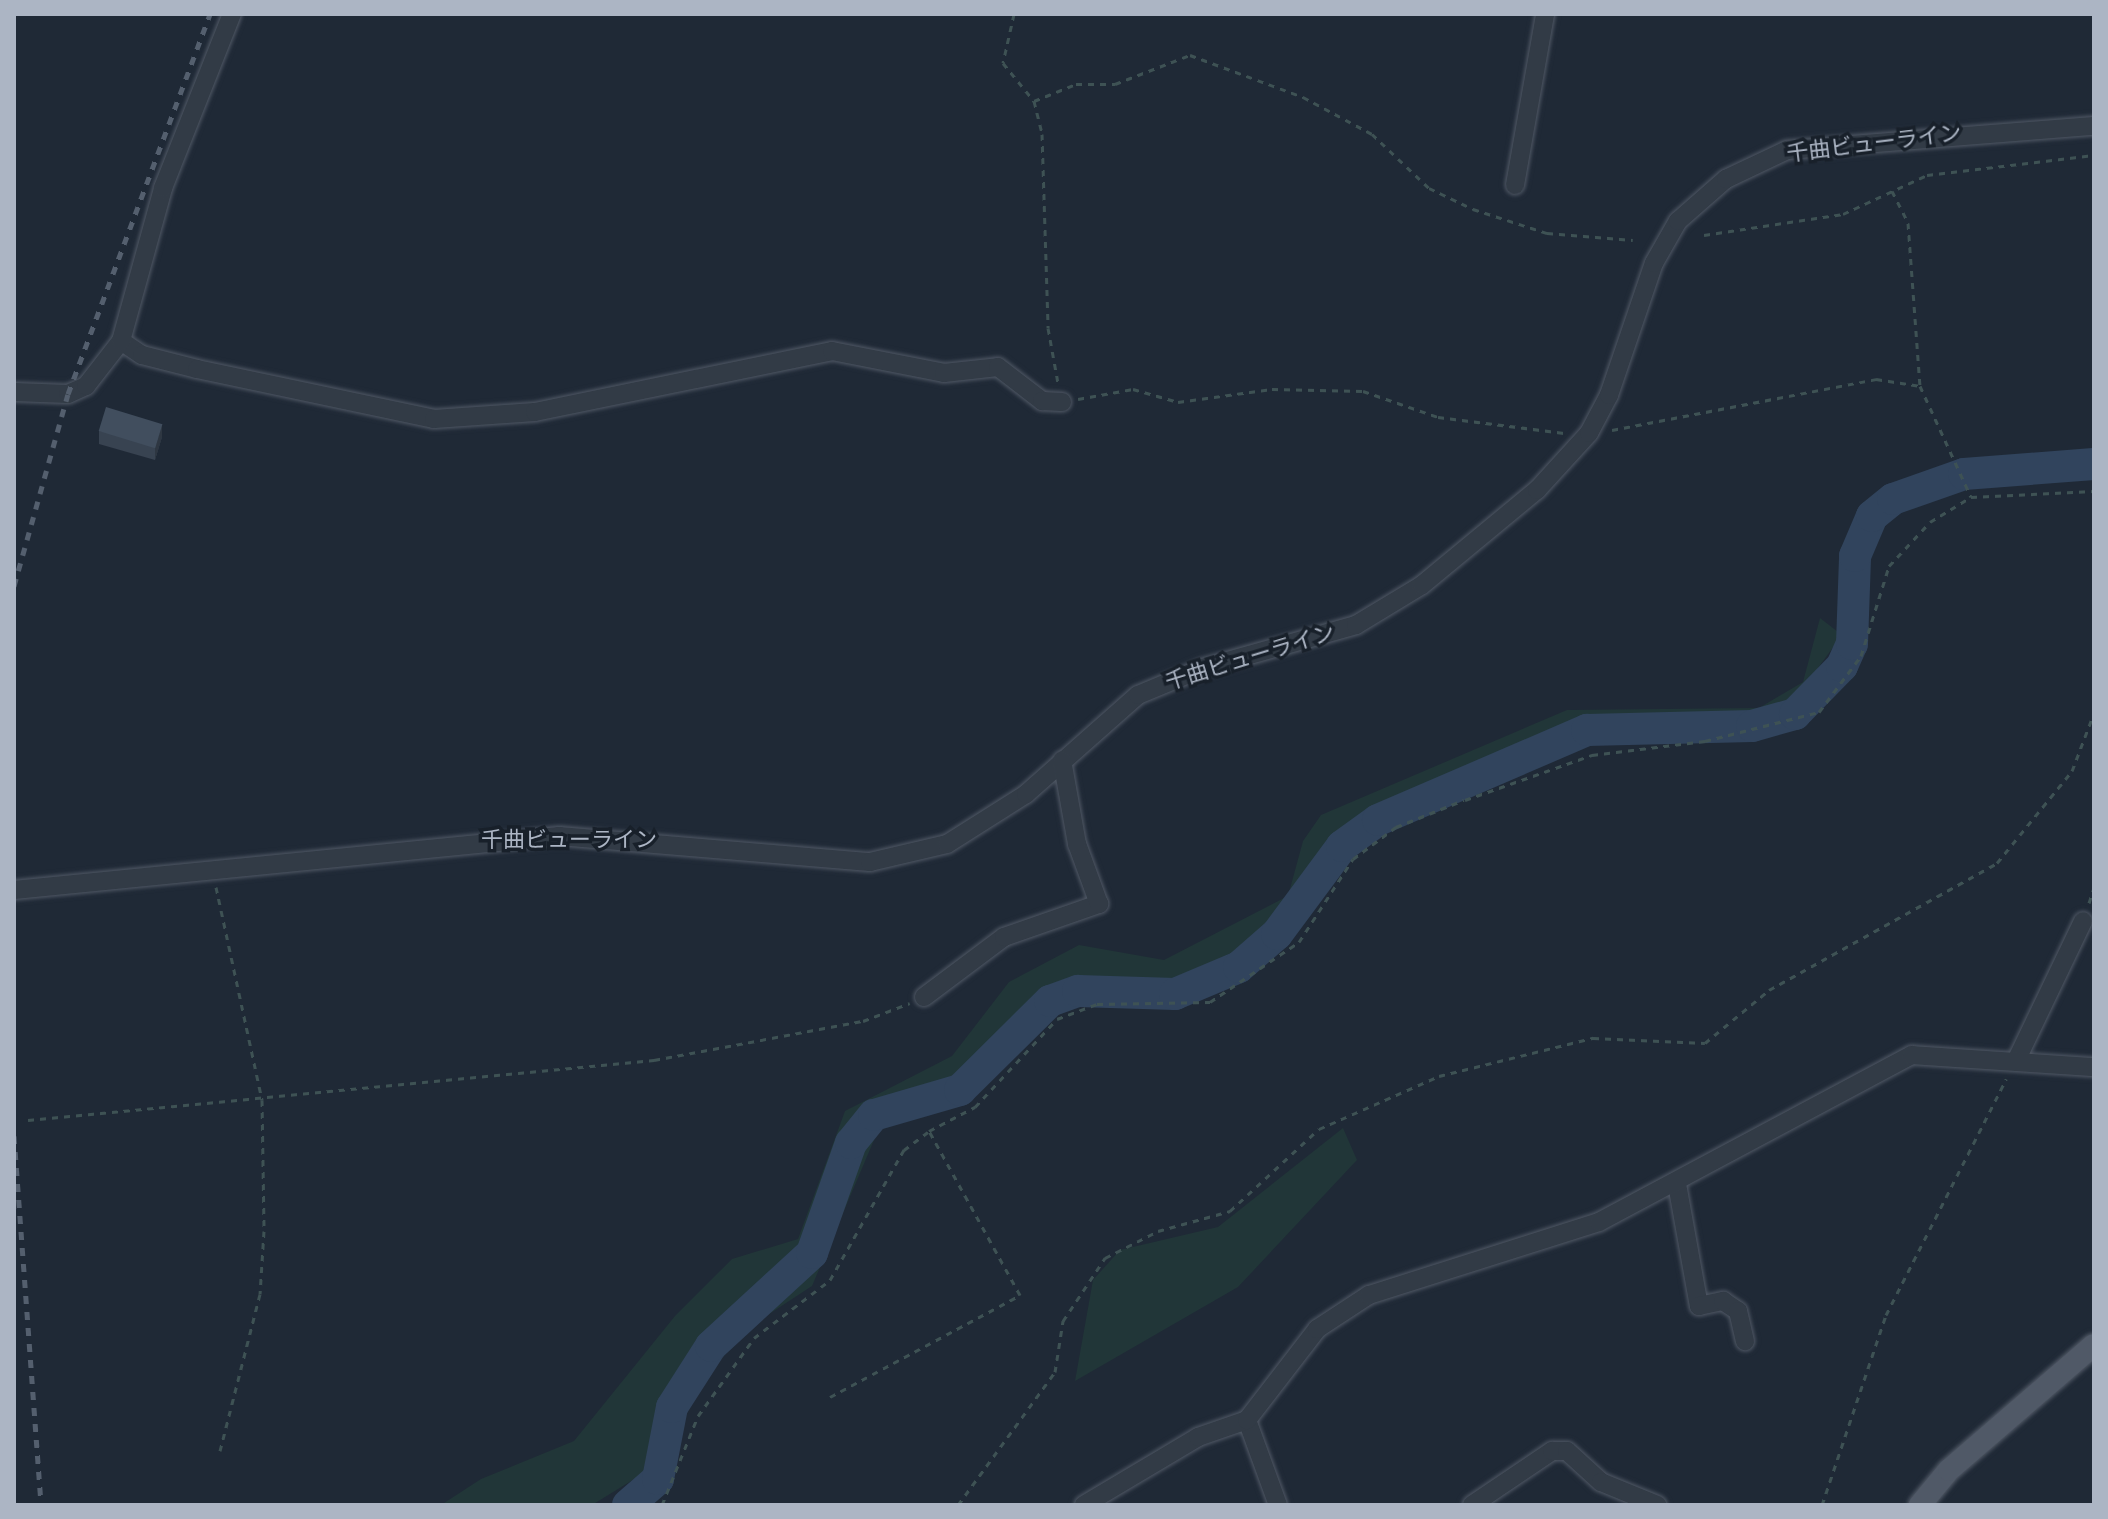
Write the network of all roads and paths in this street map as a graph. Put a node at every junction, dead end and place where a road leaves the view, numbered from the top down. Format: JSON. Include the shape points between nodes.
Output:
{"nodes":[{"id":1,"x":232,"y":14,"type":"edge"},
{"id":2,"x":1014,"y":14,"type":"edge"},
{"id":3,"x":1545,"y":14,"type":"edge"},
{"id":4,"x":1034,"y":101,"type":"junction"},
{"id":5,"x":2094,"y":126,"type":"edge"},
{"id":6,"x":2094,"y":155,"type":"edge"},
{"id":7,"x":1515,"y":185,"type":"dead end"},
{"id":8,"x":1892,"y":191,"type":"junction"},
{"id":9,"x":1704,"y":235,"type":"dead end"},
{"id":10,"x":1633,"y":240,"type":"dead end"},
{"id":11,"x":121,"y":341,"type":"junction"},
{"id":12,"x":1920,"y":386,"type":"junction"},
{"id":13,"x":14,"y":392,"type":"edge"},
{"id":14,"x":1062,"y":402,"type":"junction"},
{"id":15,"x":1589,"y":433,"type":"junction"},
{"id":16,"x":2094,"y":491,"type":"edge"},
{"id":17,"x":1971,"y":497,"type":"junction"},
{"id":18,"x":2094,"y":713,"type":"edge"},
{"id":19,"x":1062,"y":760,"type":"junction"},
{"id":20,"x":1464,"y":800,"type":"junction"},
{"id":21,"x":1460,"y":804,"type":"dead end"},
{"id":22,"x":212,"y":867,"type":"junction"},
{"id":23,"x":14,"y":890,"type":"edge"},
{"id":24,"x":2085,"y":930,"type":"edge"},
{"id":25,"x":924,"y":997,"type":"joint"},
{"id":26,"x":2016,"y":1061,"type":"junction"},
{"id":27,"x":2094,"y":1067,"type":"edge"},
{"id":28,"x":262,"y":1100,"type":"junction"},
{"id":29,"x":28,"y":1120,"type":"dead end"},
{"id":30,"x":929,"y":1131,"type":"junction"},
{"id":31,"x":1677,"y":1184,"type":"junction"},
{"id":32,"x":1745,"y":1341,"type":"dead end"},
{"id":33,"x":2094,"y":1345,"type":"edge"},
{"id":34,"x":830,"y":1397,"type":"dead end"},
{"id":35,"x":1247,"y":1420,"type":"junction"},
{"id":36,"x":220,"y":1451,"type":"dead end"},
{"id":37,"x":662,"y":1505,"type":"edge"},
{"id":38,"x":958,"y":1505,"type":"edge"},
{"id":39,"x":1084,"y":1505,"type":"edge"},
{"id":40,"x":1278,"y":1505,"type":"edge"},
{"id":41,"x":1472,"y":1505,"type":"edge"},
{"id":42,"x":1657,"y":1505,"type":"edge"},
{"id":43,"x":1822,"y":1505,"type":"edge"},
{"id":44,"x":1920,"y":1505,"type":"edge"}],
"edges":[{"from":1,"to":11,"type":"street","via":[[163,188]]},
{"from":2,"to":4,"type":"path","via":[[1003,63]]},
{"from":3,"to":7,"type":"street"},
{"from":4,"to":10,"type":"path","via":[[1076,84],[1115,84],[1190,55],[1303,97],[1372,134],[1429,188],[1473,209],[1547,233]]},
{"from":4,"to":14,"type":"path","via":[[1042,134],[1048,328]]},
{"from":5,"to":15,"type":"street","name":"千曲ビューライン","via":[[1852,141],[1756,161],[1678,221],[1654,263]]},
{"from":6,"to":8,"type":"path","via":[[1927,175]]},
{"from":8,"to":9,"type":"path","via":[[1843,214]]},
{"from":8,"to":12,"type":"path","via":[[1908,223]]},
{"from":11,"to":13,"type":"street","via":[[86,386],[68,394]]},
{"from":11,"to":14,"type":"street","via":[[169,362],[434,419],[535,412],[832,351],[944,373],[998,367],[1042,401]]},
{"from":12,"to":15,"type":"path","via":[[1876,379],[1819,385]]},
{"from":12,"to":17,"type":"path"},
{"from":14,"to":15,"type":"path","via":[[1133,389],[1178,402],[1272,389],[1363,391],[1438,417],[1523,434]]},
{"from":15,"to":19,"type":"street","name":"千曲ビューライン","via":[[1537,490],[1390,606],[1326,636],[1166,680]]},
{"from":16,"to":17,"type":"path"},
{"from":17,"to":20,"type":"path","via":[[1930,522],[1889,566],[1861,656],[1819,712],[1705,741],[1592,755]]},
{"from":18,"to":38,"type":"path","via":[[2072,771],[1997,863],[1769,990],[1705,1043],[1593,1038],[1439,1076],[1319,1129],[1230,1211],[1158,1231],[1105,1258],[1063,1321],[1055,1372]]},
{"from":19,"to":22,"type":"street","name":"千曲ビューライン","via":[[988,823],[947,844],[870,862],[574,835]]},
{"from":19,"to":25,"type":"street","via":[[1077,844],[1099,904],[1004,937]]},
{"from":20,"to":21,"type":"path"},
{"from":20,"to":30,"type":"path","via":[[1396,827],[1353,859],[1299,942],[1210,1002],[1097,1004],[1057,1019],[975,1107]]},
{"from":22,"to":23,"type":"street","name":"千曲ビューライン"},
{"from":22,"to":28,"type":"path"},
{"from":24,"to":26,"type":"street"},
{"from":25,"to":28,"type":"path","via":[[863,1021],[654,1060]]},
{"from":26,"to":27,"type":"street"},
{"from":26,"to":31,"type":"street","via":[[1912,1055]]},
{"from":26,"to":43,"type":"path","via":[[1886,1315]]},
{"from":28,"to":29,"type":"path"},
{"from":28,"to":36,"type":"path","via":[[260,1294]]},
{"from":30,"to":34,"type":"path","via":[[1020,1295]]},
{"from":30,"to":37,"type":"path","via":[[904,1150],[830,1280],[754,1338],[698,1416]]},
{"from":31,"to":32,"type":"street","via":[[1699,1306],[1723,1301],[1738,1311]]},
{"from":31,"to":35,"type":"street","via":[[1585,1227],[1369,1295],[1317,1329]]},
{"from":33,"to":44,"type":"main road","via":[[1949,1470]]},
{"from":35,"to":39,"type":"street","via":[[1198,1437]]},
{"from":35,"to":40,"type":"street"},
{"from":41,"to":42,"type":"street","via":[[1552,1451],[1567,1451],[1601,1482]]}]}
